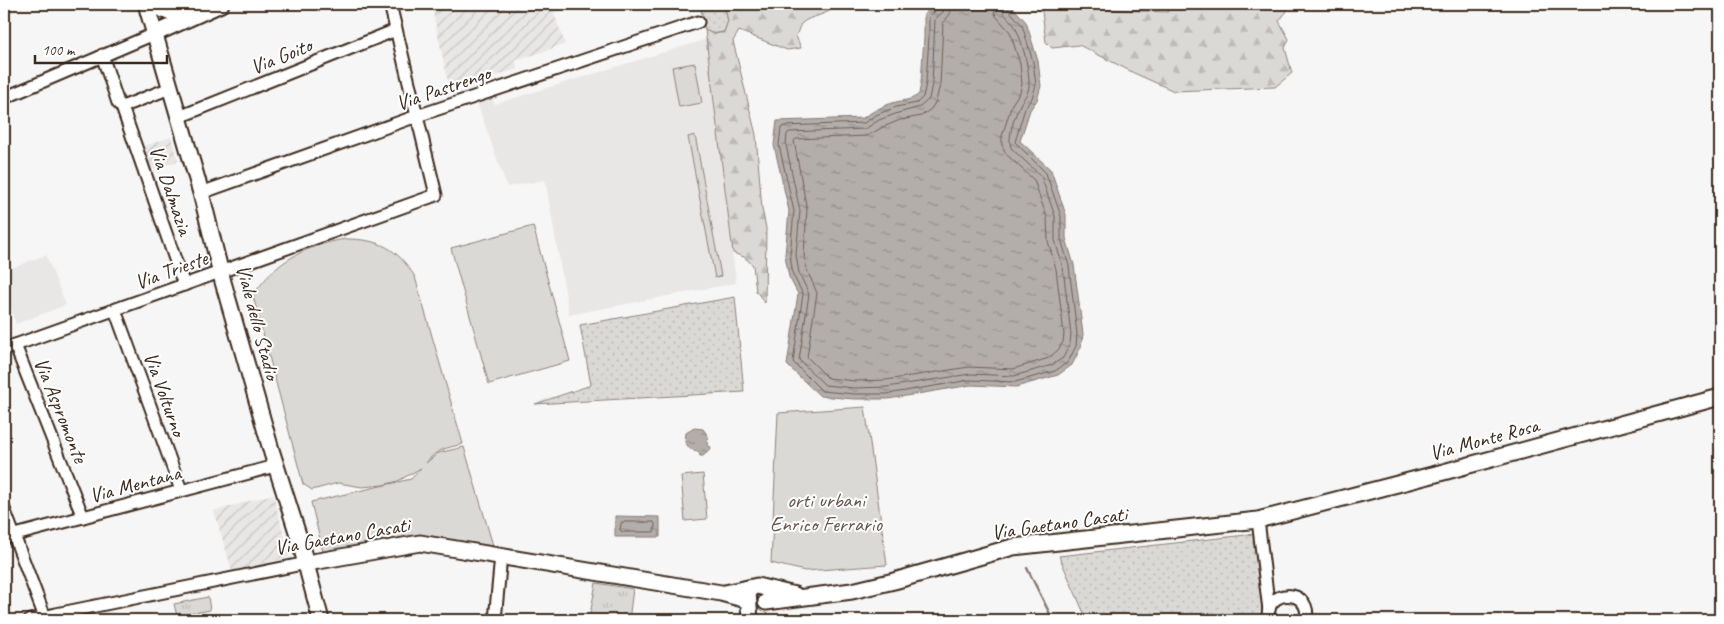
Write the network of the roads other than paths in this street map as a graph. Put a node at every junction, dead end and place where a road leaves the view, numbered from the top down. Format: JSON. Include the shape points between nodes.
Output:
{"nodes":[{"id":1,"x":146,"y":4,"type":"edge"},
{"id":2,"x":390,"y":4,"type":"edge"},
{"id":3,"x":219,"y":5,"type":"edge"},
{"id":4,"x":160,"y":8,"type":"edge"},
{"id":5,"x":698,"y":22,"type":"dead end"},
{"id":6,"x":396,"y":30,"type":"junction"},
{"id":7,"x":154,"y":34,"type":"junction"},
{"id":8,"x":102,"y":55,"type":"junction"},
{"id":9,"x":170,"y":88,"type":"junction"},
{"id":10,"x":4,"y":98,"type":"edge"},
{"id":11,"x":122,"y":107,"type":"junction"},
{"id":12,"x":417,"y":116,"type":"junction"},
{"id":13,"x":179,"y":117,"type":"junction"},
{"id":14,"x":201,"y":193,"type":"junction"},
{"id":15,"x":221,"y":272,"type":"junction"},
{"id":16,"x":184,"y":284,"type":"junction"},
{"id":17,"x":115,"y":310,"type":"junction"},
{"id":18,"x":15,"y":345,"type":"junction"},
{"id":19,"x":4,"y":349,"type":"edge"},
{"id":20,"x":1720,"y":397,"type":"edge"},
{"id":21,"x":275,"y":466,"type":"junction"},
{"id":22,"x":181,"y":490,"type":"junction"},
{"id":23,"x":4,"y":509,"type":"edge"},
{"id":24,"x":83,"y":517,"type":"junction"},
{"id":25,"x":1258,"y":520,"type":"junction"},
{"id":26,"x":9,"y":536,"type":"edge"},
{"id":27,"x":501,"y":556,"type":"junction"},
{"id":28,"x":306,"y":563,"type":"junction"},
{"id":29,"x":1264,"y":581,"type":"junction"},
{"id":30,"x":1283,"y":596,"type":"junction"},
{"id":31,"x":757,"y":597,"type":"junction"},
{"id":32,"x":1269,"y":615,"type":"edge"},
{"id":33,"x":45,"y":618,"type":"edge"},
{"id":34,"x":30,"y":620,"type":"edge"},
{"id":35,"x":321,"y":620,"type":"edge"},
{"id":36,"x":495,"y":620,"type":"edge"},
{"id":37,"x":750,"y":620,"type":"edge"},
{"id":38,"x":759,"y":620,"type":"edge"},
{"id":39,"x":1306,"y":620,"type":"edge"}],
"edges":[{"from":1,"to":7,"type":"street","name":"Viale dello Stadio"},
{"from":2,"to":6,"type":"street"},
{"from":3,"to":4,"type":"street","via":[[178,14]]},
{"from":3,"to":7,"type":"street"},
{"from":5,"to":12,"type":"street","name":"Via Pastrengo"},
{"from":6,"to":12,"type":"street"},
{"from":6,"to":13,"type":"street","name":"Via Goito"},
{"from":7,"to":8,"type":"street"},
{"from":7,"to":9,"type":"street","name":"Viale dello Stadio"},
{"from":8,"to":10,"type":"street"},
{"from":8,"to":11,"type":"street","name":"Via Dalmazia"},
{"from":9,"to":11,"type":"street"},
{"from":9,"to":13,"type":"street","name":"Viale dello Stadio"},
{"from":11,"to":16,"type":"street","name":"Via Dalmazia"},
{"from":12,"to":14,"type":"street","name":"Via Pastrengo"},
{"from":12,"to":15,"type":"street","name":"Via Trieste","via":[[436,195]]},
{"from":13,"to":14,"type":"street","name":"Viale dello Stadio"},
{"from":14,"to":15,"type":"street","name":"Viale dello Stadio"},
{"from":15,"to":16,"type":"street","name":"Via Trieste"},
{"from":15,"to":21,"type":"street","name":"Viale dello Stadio"},
{"from":16,"to":17,"type":"street","name":"Via Trieste"},
{"from":17,"to":18,"type":"street","name":"Via Trieste"},
{"from":17,"to":22,"type":"street","name":"Via Volturno"},
{"from":18,"to":19,"type":"street","name":"Via Trieste"},
{"from":18,"to":24,"type":"street","name":"Via Aspromonte"},
{"from":20,"to":25,"type":"street","name":"Via Monte Rosa"},
{"from":21,"to":22,"type":"street","name":"Via Mentana"},
{"from":21,"to":28,"type":"street","name":"Viale dello Stadio"},
{"from":22,"to":24,"type":"street","name":"Via Mentana"},
{"from":23,"to":26,"type":"street"},
{"from":24,"to":26,"type":"street","name":"Via Mentana"},
{"from":25,"to":29,"type":"street"},
{"from":25,"to":31,"type":"street","name":"Via Gaetano Casati","via":[[1013,547],[846,592]]},
{"from":26,"to":33,"type":"street"},
{"from":27,"to":28,"type":"street","name":"Via Gaetano Casati","via":[[420,543]]},
{"from":27,"to":31,"type":"street","name":"Via Gaetano Casati"},
{"from":27,"to":36,"type":"street"},
{"from":28,"to":33,"type":"street","name":"Via Gaetano Casati"},
{"from":28,"to":35,"type":"street","name":"Viale dello Stadio"},
{"from":29,"to":30,"type":"street"},
{"from":29,"to":32,"type":"street"},
{"from":30,"to":32,"type":"street","via":[[1272,604]]},
{"from":30,"to":39,"type":"street","via":[[1301,600],[1307,611]]},
{"from":31,"to":37,"type":"street"},
{"from":31,"to":38,"type":"street"},
{"from":33,"to":34,"type":"street","name":"Via Gaetano Casati"}]}
